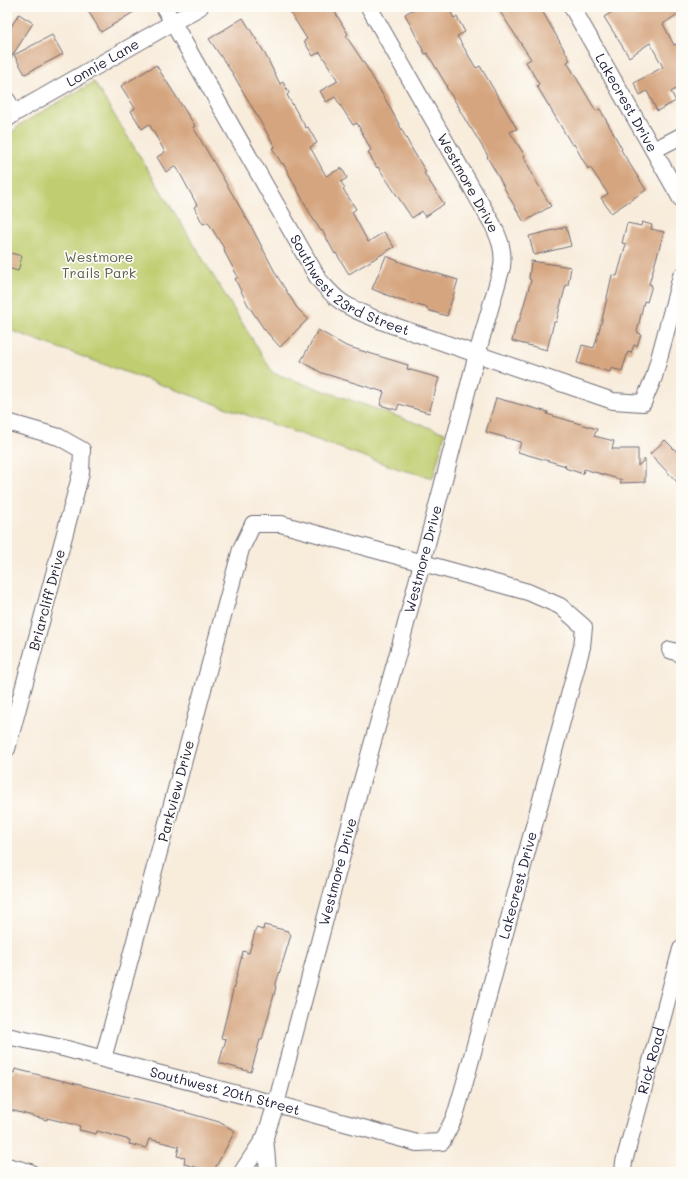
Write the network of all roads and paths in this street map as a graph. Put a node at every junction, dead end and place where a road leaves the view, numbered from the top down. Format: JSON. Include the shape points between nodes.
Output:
{"nodes":[{"id":1,"x":164,"y":7,"type":"edge"},
{"id":2,"x":200,"y":7,"type":"edge"},
{"id":3,"x":369,"y":7,"type":"edge"},
{"id":4,"x":572,"y":7,"type":"edge"},
{"id":5,"x":172,"y":22,"type":"junction"},
{"id":6,"x":10,"y":111,"type":"edge"},
{"id":7,"x":681,"y":136,"type":"edge"},
{"id":8,"x":654,"y":150,"type":"junction"},
{"id":9,"x":681,"y":199,"type":"edge"},
{"id":10,"x":681,"y":276,"type":"edge"},
{"id":11,"x":477,"y":354,"type":"junction"},
{"id":12,"x":7,"y":422,"type":"edge"},
{"id":13,"x":422,"y":562,"type":"junction"},
{"id":14,"x":7,"y":749,"type":"edge"},
{"id":15,"x":681,"y":949,"type":"edge"},
{"id":16,"x":7,"y":1036,"type":"edge"},
{"id":17,"x":103,"y":1059,"type":"junction"},
{"id":18,"x":276,"y":1104,"type":"junction"},
{"id":19,"x":265,"y":1136,"type":"junction"},
{"id":20,"x":442,"y":1142,"type":"joint"},
{"id":21,"x":7,"y":1166,"type":"edge"},
{"id":22,"x":30,"y":1172,"type":"edge"},
{"id":23,"x":242,"y":1172,"type":"edge"},
{"id":24,"x":268,"y":1172,"type":"edge"},
{"id":25,"x":623,"y":1172,"type":"edge"}],
"edges":[{"from":1,"to":5,"type":"street","name":"Southwest 23rd Street"},
{"from":2,"to":5,"type":"street","name":"Lonnie Lane"},
{"from":3,"to":11,"type":"street","name":"Westmore Drive","via":[[500,240],[503,256],[500,277]]},
{"from":4,"to":8,"type":"street","name":"Lakecrest Drive"},
{"from":5,"to":6,"type":"street","name":"Lonnie Lane"},
{"from":5,"to":11,"type":"street","name":"Southwest 23rd Street","via":[[319,280],[339,300],[364,314]]},
{"from":7,"to":8,"type":"street"},
{"from":8,"to":9,"type":"street","name":"Lakecrest Drive"},
{"from":10,"to":11,"type":"street","name":"Southwest 23rd Street","via":[[654,376],[643,403],[613,401]]},
{"from":11,"to":13,"type":"street","name":"Westmore Drive"},
{"from":12,"to":14,"type":"street","name":"Briarcliff Drive","via":[[59,437],[82,450],[81,474]]},
{"from":13,"to":17,"type":"street","name":"Parkview Drive","via":[[281,524],[253,524],[241,549]]},
{"from":13,"to":18,"type":"street","name":"Westmore Drive"},
{"from":13,"to":20,"type":"street","name":"Lakecrest Drive","via":[[528,592],[560,606],[584,627],[582,647],[455,1116]]},
{"from":15,"to":25,"type":"street","name":"Rick Road"},
{"from":16,"to":17,"type":"street","name":"Southwest 20th Street"},
{"from":17,"to":18,"type":"street","name":"Southwest 20th Street"},
{"from":18,"to":19,"type":"street","name":"Westmore Drive"},
{"from":18,"to":20,"type":"street","name":"Southwest 20th Street","via":[[417,1143]]},
{"from":19,"to":23,"type":"street","name":"Westmore Drive"},
{"from":19,"to":24,"type":"street","name":"Westmore Drive"},
{"from":21,"to":22,"type":"street"}]}
